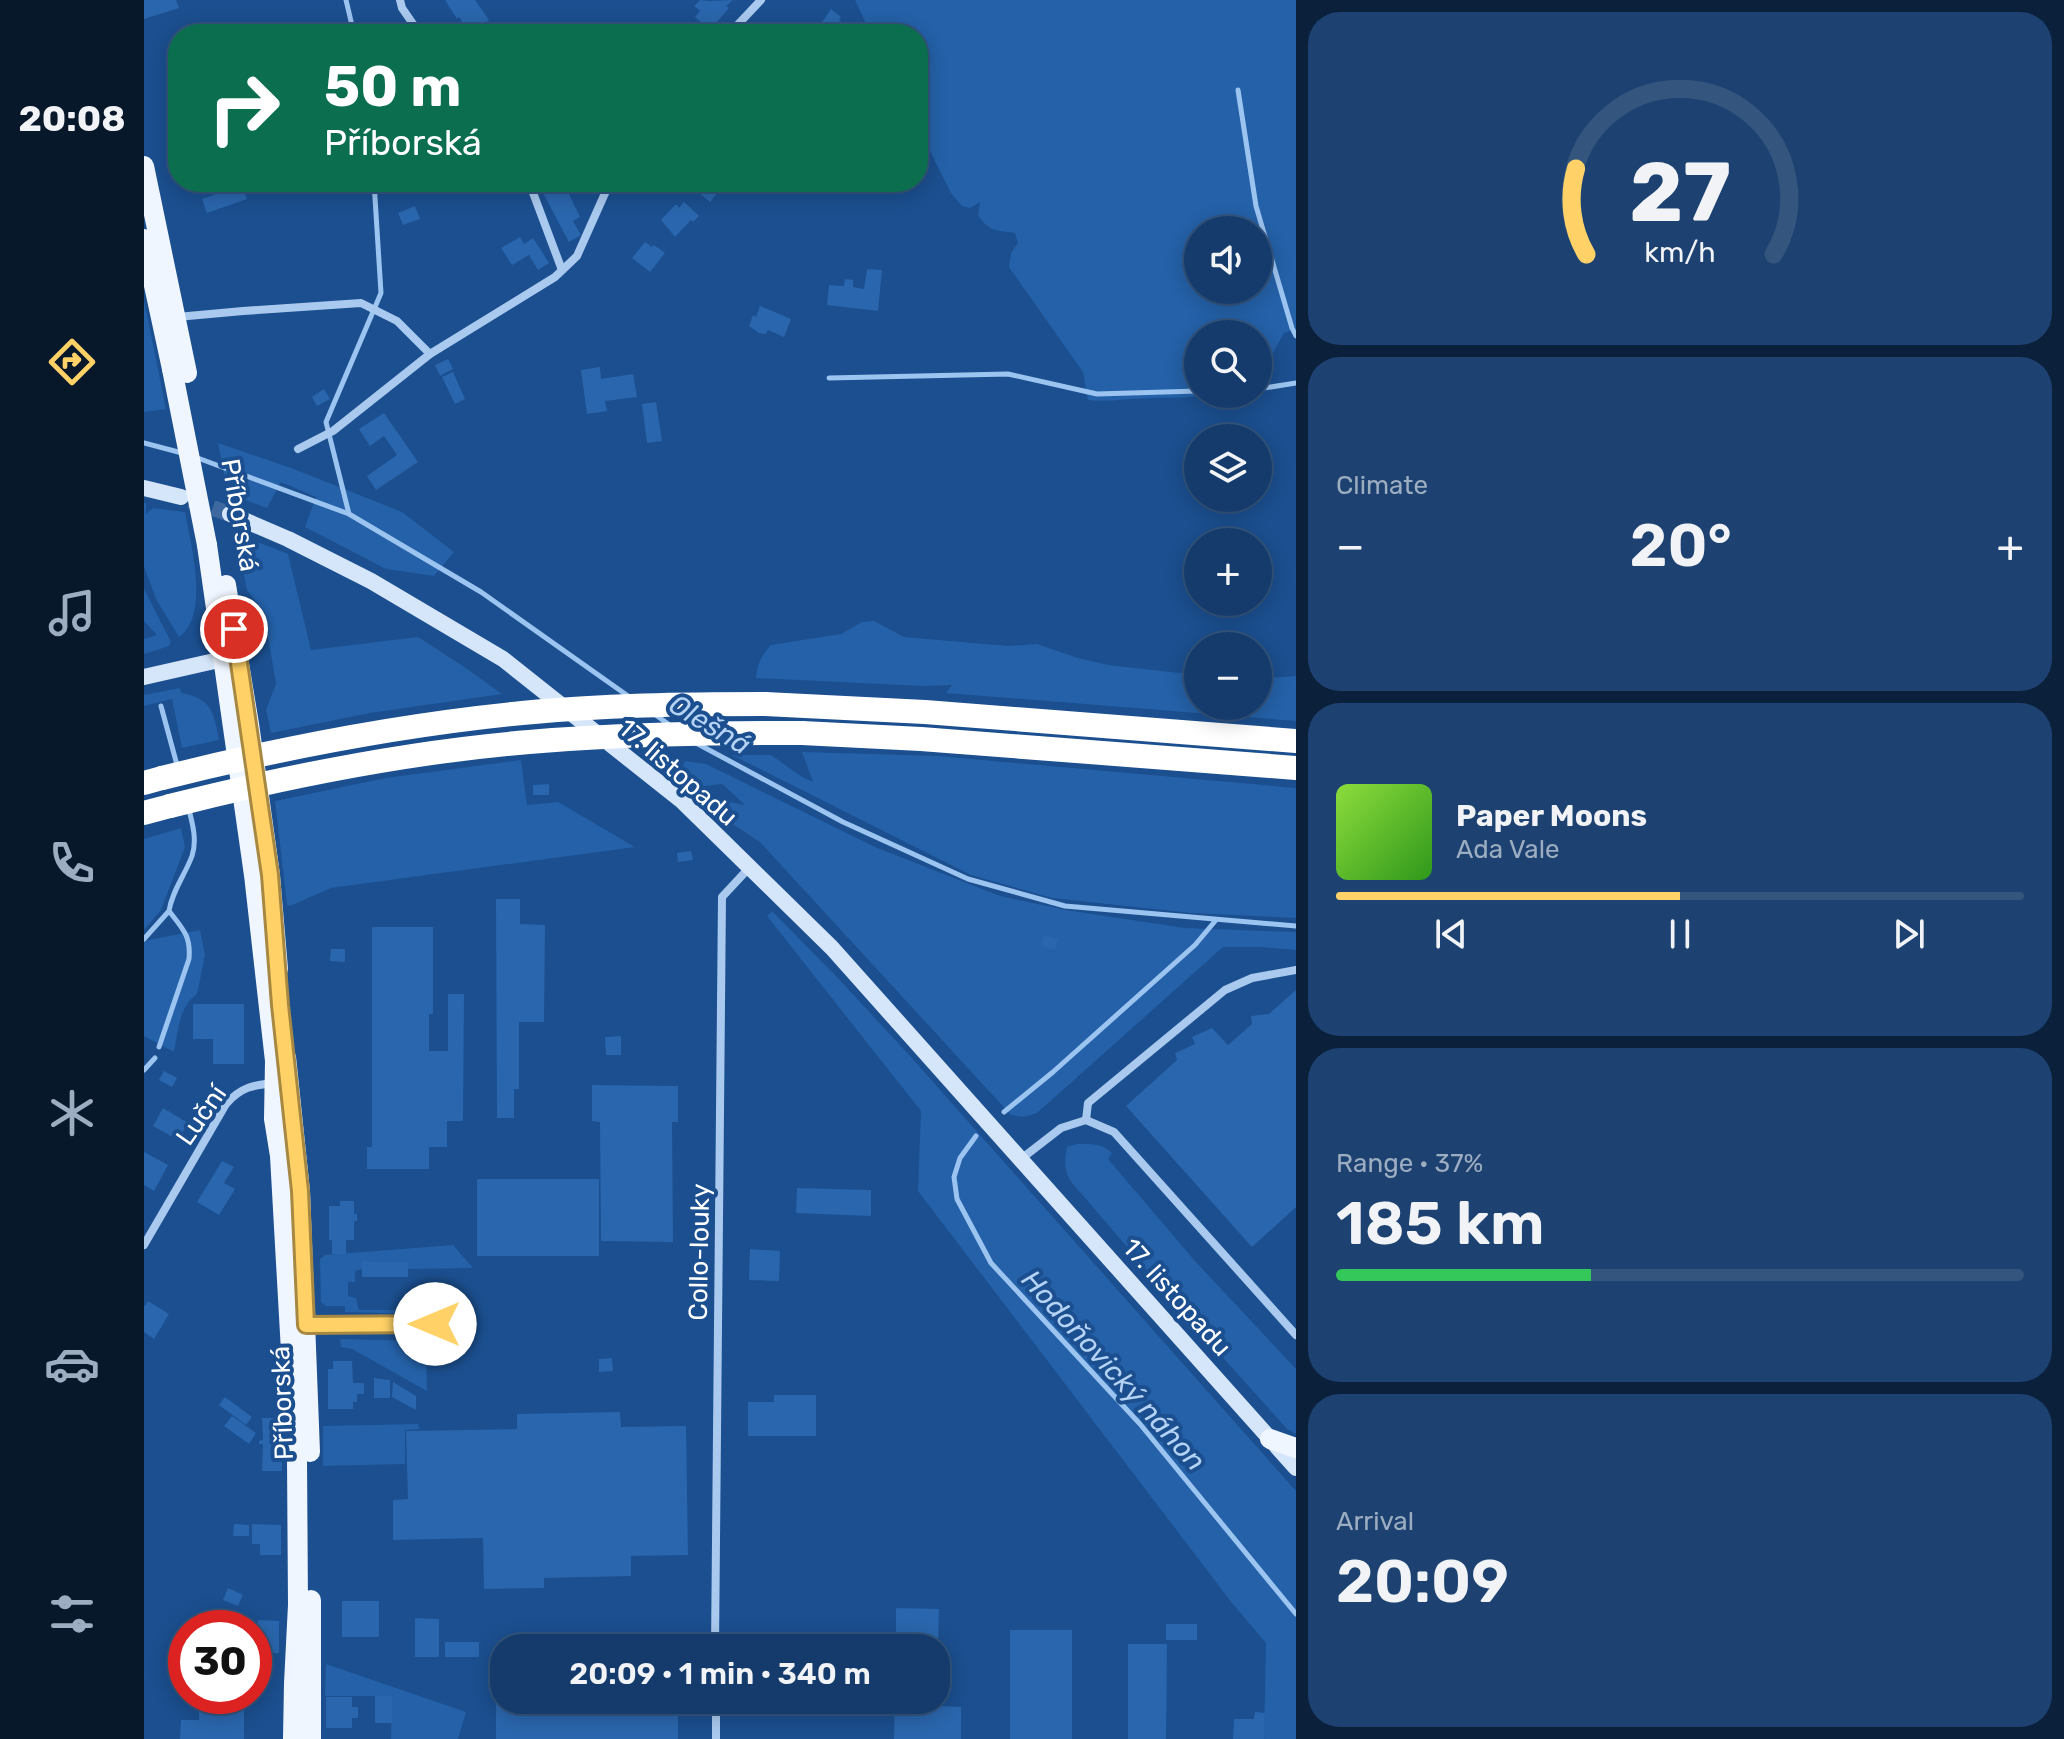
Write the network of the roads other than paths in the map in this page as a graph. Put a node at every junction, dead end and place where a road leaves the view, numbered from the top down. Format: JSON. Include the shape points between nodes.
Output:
{"nodes":[{"id":1,"x":400,"y":0,"type":"edge"},
{"id":2,"x":761,"y":0,"type":"edge"},
{"id":3,"x":413,"y":24,"type":"edge"},
{"id":4,"x":738,"y":24,"type":"edge"},
{"id":5,"x":144,"y":166,"type":"edge"},
{"id":6,"x":533,"y":192,"type":"edge"},
{"id":7,"x":606,"y":192,"type":"edge"},
{"id":8,"x":144,"y":239,"type":"edge"},
{"id":9,"x":562,"y":270,"type":"junction"},
{"id":10,"x":169,"y":318,"type":"junction"},
{"id":11,"x":430,"y":354,"type":"junction"},
{"id":12,"x":298,"y":449,"type":"dead end"},
{"id":13,"x":144,"y":488,"type":"edge"},
{"id":14,"x":181,"y":497,"type":"tunnel mouth"},
{"id":15,"x":230,"y":514,"type":"tunnel mouth"},
{"id":16,"x":231,"y":658,"type":"junction"},
{"id":17,"x":144,"y":677,"type":"edge"},
{"id":18,"x":1296,"y":741,"type":"edge"},
{"id":19,"x":1296,"y":768,"type":"edge"},
{"id":20,"x":153,"y":781,"type":"edge"},
{"id":21,"x":144,"y":813,"type":"edge"},
{"id":22,"x":749,"y":868,"type":"junction"},
{"id":23,"x":1296,"y":970,"type":"edge"},
{"id":24,"x":281,"y":1083,"type":"junction"},
{"id":25,"x":1086,"y":1120,"type":"junction"},
{"id":26,"x":1021,"y":1159,"type":"junction"},
{"id":27,"x":144,"y":1245,"type":"edge"},
{"id":28,"x":435,"y":1324,"type":"dead end"},
{"id":29,"x":298,"y":1325,"type":"junction"},
{"id":30,"x":1296,"y":1335,"type":"edge"},
{"id":31,"x":1270,"y":1439,"type":"junction"},
{"id":32,"x":1296,"y":1448,"type":"edge"},
{"id":33,"x":1296,"y":1468,"type":"edge"},
{"id":34,"x":715,"y":1634,"type":"edge"},
{"id":35,"x":716,"y":1714,"type":"edge"},
{"id":36,"x":293,"y":1739,"type":"edge"},
{"id":37,"x":311,"y":1739,"type":"edge"},
{"id":38,"x":716,"y":1739,"type":"edge"}],
"edges":[{"from":1,"to":3,"type":"street"},
{"from":2,"to":4,"type":"street"},
{"from":5,"to":10,"type":"main road","name":"Příborská"},
{"from":6,"to":9,"type":"street"},
{"from":7,"to":9,"type":"street","via":[[577,256]]},
{"from":8,"to":10,"type":"main road","name":"Příborská"},
{"from":9,"to":11,"type":"street"},
{"from":10,"to":11,"type":"street","via":[[361,303],[397,321]]},
{"from":10,"to":16,"type":"main road","name":"Příborská"},
{"from":11,"to":12,"type":"street","via":[[333,431]]},
{"from":13,"to":14,"type":"main road"},
{"from":15,"to":22,"type":"main road","name":"17. listopadu","via":[[371,581],[503,659],[682,801]]},
{"from":16,"to":17,"type":"main road"},
{"from":16,"to":24,"type":"main road","name":"Příborská"},
{"from":18,"to":20,"type":"highway","bridge":true,"via":[[925,712],[689,704],[451,721],[305,744]]},
{"from":19,"to":21,"type":"highway","bridge":true,"via":[[921,739],[645,734],[454,750],[311,773]]},
{"from":22,"to":26,"type":"main road","name":"17. listopadu","via":[[832,948]]},
{"from":22,"to":34,"type":"street","name":"Collo-louky","via":[[722,897]]},
{"from":23,"to":25,"type":"street","via":[[1252,978],[1225,990],[1088,1103]]},
{"from":24,"to":27,"type":"street","name":"Luční","via":[[248,1087],[226,1104]]},
{"from":24,"to":29,"type":"main road","name":"Příborská","via":[[274,1119]]},
{"from":25,"to":26,"type":"street","via":[[1061,1128]]},
{"from":25,"to":30,"type":"street","via":[[1114,1132]]},
{"from":26,"to":31,"type":"main road","name":"17. listopadu"},
{"from":28,"to":29,"type":"street"},
{"from":29,"to":36,"type":"main road","name":"Příborská"},
{"from":29,"to":37,"type":"main road","name":"Příborská","via":[[310,1435]]},
{"from":31,"to":32,"type":"main road"},
{"from":31,"to":33,"type":"main road","name":"17. listopadu"},
{"from":35,"to":38,"type":"street"}]}
